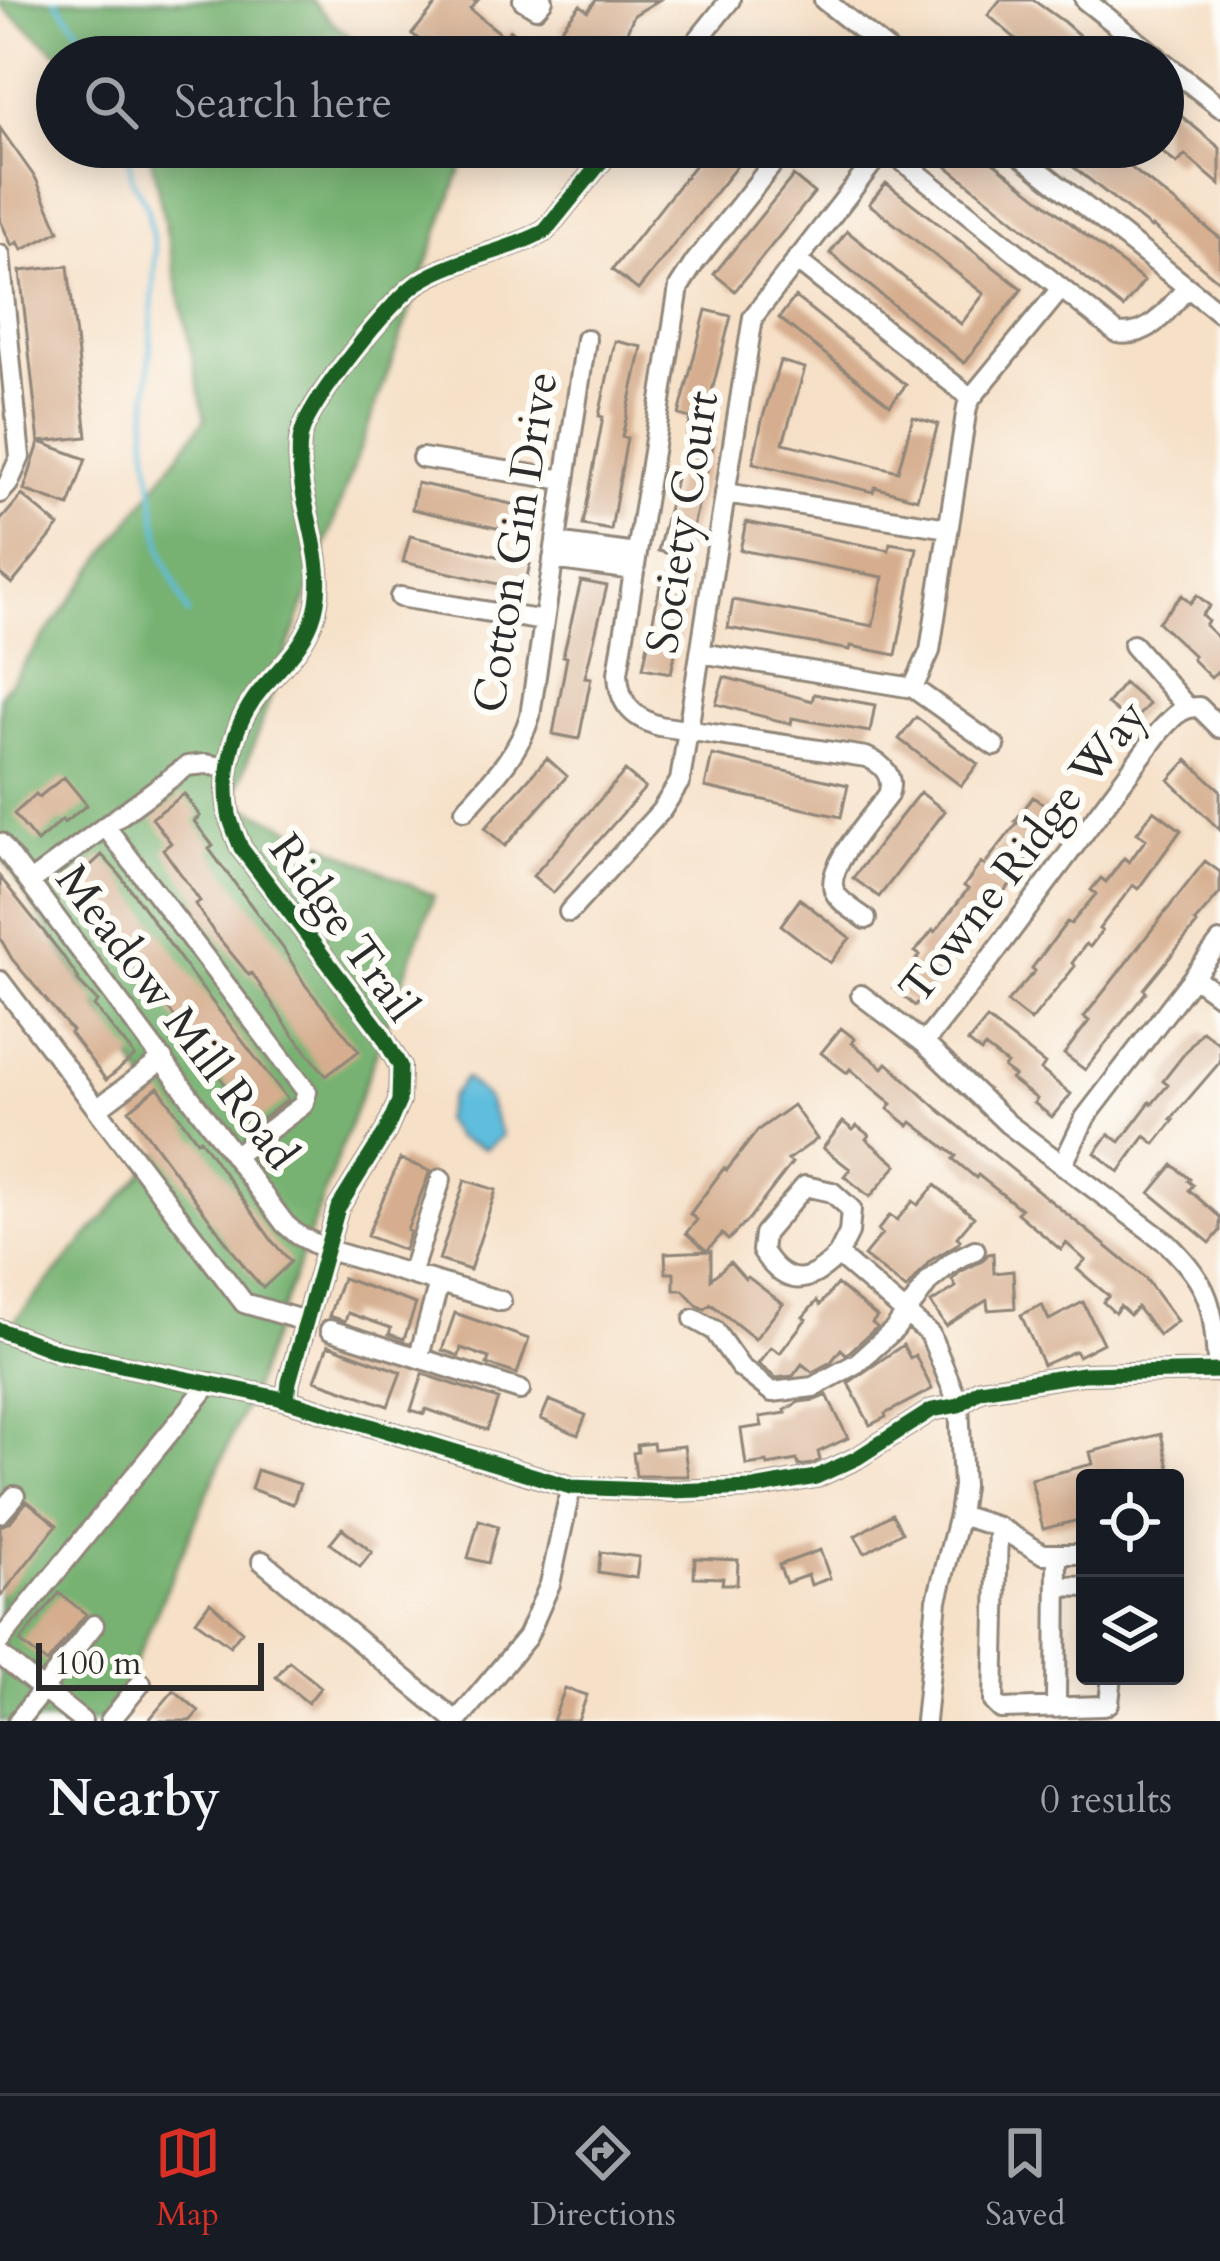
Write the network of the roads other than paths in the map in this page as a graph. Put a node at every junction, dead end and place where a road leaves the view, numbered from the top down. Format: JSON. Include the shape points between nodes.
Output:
{"nodes":[{"id":1,"x":523,"y":0,"type":"edge"},
{"id":2,"x":543,"y":0,"type":"edge"},
{"id":3,"x":730,"y":0,"type":"edge"},
{"id":4,"x":824,"y":0,"type":"edge"},
{"id":5,"x":1098,"y":4,"type":"edge"},
{"id":6,"x":701,"y":36,"type":"edge"},
{"id":7,"x":870,"y":36,"type":"edge"},
{"id":8,"x":1133,"y":36,"type":"edge"},
{"id":9,"x":1184,"y":79,"type":"edge"},
{"id":10,"x":1220,"y":107,"type":"edge"},
{"id":11,"x":596,"y":168,"type":"edge"},
{"id":12,"x":763,"y":168,"type":"edge"},
{"id":13,"x":868,"y":168,"type":"edge"},
{"id":14,"x":911,"y":168,"type":"edge"},
{"id":15,"x":1037,"y":168,"type":"edge"},
{"id":16,"x":0,"y":255,"type":"edge"},
{"id":17,"x":796,"y":260,"type":"junction"},
{"id":18,"x":1187,"y":287,"type":"junction"},
{"id":19,"x":1060,"y":290,"type":"junction"},
{"id":20,"x":2,"y":294,"type":"edge"},
{"id":21,"x":1220,"y":313,"type":"edge"},
{"id":22,"x":586,"y":339,"type":"dead end"},
{"id":23,"x":7,"y":389,"type":"edge"},
{"id":24,"x":971,"y":398,"type":"junction"},
{"id":25,"x":422,"y":458,"type":"dead end"},
{"id":26,"x":565,"y":480,"type":"junction"},
{"id":27,"x":0,"y":493,"type":"edge"},
{"id":28,"x":725,"y":494,"type":"junction"},
{"id":29,"x":948,"y":528,"type":"junction"},
{"id":30,"x":555,"y":551,"type":"junction"},
{"id":31,"x":635,"y":562,"type":"junction"},
{"id":32,"x":400,"y":597,"type":"dead end"},
{"id":33,"x":544,"y":621,"type":"junction"},
{"id":34,"x":1133,"y":645,"type":"dead end"},
{"id":35,"x":701,"y":653,"type":"junction"},
{"id":36,"x":913,"y":688,"type":"junction"},
{"id":37,"x":1187,"y":707,"type":"junction"},
{"id":38,"x":1220,"y":728,"type":"edge"},
{"id":39,"x":689,"y":731,"type":"junction"},
{"id":40,"x":995,"y":746,"type":"dead end"},
{"id":41,"x":228,"y":768,"type":"junction"},
{"id":42,"x":464,"y":810,"type":"dead end"},
{"id":43,"x":104,"y":826,"type":"junction"},
{"id":44,"x":0,"y":843,"type":"edge"},
{"id":45,"x":31,"y":882,"type":"junction"},
{"id":46,"x":569,"y":912,"type":"dead end"},
{"id":47,"x":866,"y":920,"type":"dead end"},
{"id":48,"x":1220,"y":942,"type":"edge"},
{"id":49,"x":1194,"y":977,"type":"junction"},
{"id":50,"x":0,"y":981,"type":"edge"},
{"id":51,"x":861,"y":995,"type":"dead end"},
{"id":52,"x":1220,"y":996,"type":"edge"},
{"id":53,"x":923,"y":1043,"type":"junction"},
{"id":54,"x":163,"y":1060,"type":"junction"},
{"id":55,"x":97,"y":1109,"type":"junction"},
{"id":56,"x":234,"y":1156,"type":"junction"},
{"id":57,"x":1063,"y":1164,"type":"junction"},
{"id":58,"x":441,"y":1179,"type":"dead end"},
{"id":59,"x":325,"y":1249,"type":"junction"},
{"id":60,"x":975,"y":1250,"type":"dead end"},
{"id":61,"x":838,"y":1255,"type":"junction"},
{"id":62,"x":411,"y":1274,"type":"junction"},
{"id":63,"x":439,"y":1283,"type":"junction"},
{"id":64,"x":500,"y":1301,"type":"dead end"},
{"id":65,"x":907,"y":1313,"type":"junction"},
{"id":66,"x":694,"y":1319,"type":"dead end"},
{"id":67,"x":305,"y":1321,"type":"junction"},
{"id":68,"x":331,"y":1330,"type":"dead end"},
{"id":69,"x":2,"y":1334,"type":"edge"},
{"id":70,"x":419,"y":1356,"type":"junction"},
{"id":71,"x":1219,"y":1371,"type":"edge"},
{"id":72,"x":210,"y":1384,"type":"junction"},
{"id":73,"x":520,"y":1390,"type":"dead end"},
{"id":74,"x":287,"y":1400,"type":"junction"},
{"id":75,"x":959,"y":1405,"type":"junction"},
{"id":76,"x":571,"y":1486,"type":"junction"},
{"id":77,"x":14,"y":1496,"type":"dead end"},
{"id":78,"x":0,"y":1513,"type":"edge"},
{"id":79,"x":959,"y":1515,"type":"junction"},
{"id":80,"x":998,"y":1527,"type":"junction"},
{"id":81,"x":1057,"y":1554,"type":"junction"},
{"id":82,"x":1076,"y":1554,"type":"edge"},
{"id":83,"x":262,"y":1561,"type":"dead end"},
{"id":84,"x":1057,"y":1586,"type":"junction"},
{"id":85,"x":1076,"y":1587,"type":"edge"},
{"id":86,"x":94,"y":1625,"type":"dead end"},
{"id":87,"x":0,"y":1641,"type":"edge"},
{"id":88,"x":0,"y":1655,"type":"edge"},
{"id":89,"x":141,"y":1683,"type":"dead end"},
{"id":90,"x":1111,"y":1685,"type":"edge"},
{"id":91,"x":43,"y":1690,"type":"junction"},
{"id":92,"x":1056,"y":1708,"type":"junction"},
{"id":93,"x":18,"y":1721,"type":"edge"},
{"id":94,"x":82,"y":1721,"type":"edge"},
{"id":95,"x":110,"y":1721,"type":"edge"},
{"id":96,"x":457,"y":1721,"type":"edge"},
{"id":97,"x":925,"y":1721,"type":"edge"}],
"edges":[{"from":1,"to":2,"type":"street","via":[[536,8]]},
{"from":3,"to":6,"type":"street"},
{"from":4,"to":7,"type":"street"},
{"from":5,"to":8,"type":"street"},
{"from":9,"to":10,"type":"street"},
{"from":11,"to":41,"type":"street","name":"Ridge Trail","via":[[545,231],[403,294],[310,414],[300,453],[320,583],[315,612],[301,643],[253,702]]},
{"from":12,"to":31,"type":"street","via":[[679,286]]},
{"from":13,"to":17,"type":"street","name":"Society Court"},
{"from":14,"to":19,"type":"street"},
{"from":15,"to":18,"type":"street"},
{"from":16,"to":20,"type":"street"},
{"from":17,"to":24,"type":"street"},
{"from":17,"to":28,"type":"street","name":"Society Court","via":[[753,317]]},
{"from":18,"to":19,"type":"street","via":[[1161,318],[1127,336]]},
{"from":18,"to":21,"type":"street"},
{"from":19,"to":24,"type":"street"},
{"from":20,"to":23,"type":"street"},
{"from":22,"to":26,"type":"street","name":"Cotton Gin Drive"},
{"from":23,"to":27,"type":"street","via":[[20,457]]},
{"from":24,"to":29,"type":"street"},
{"from":25,"to":26,"type":"street"},
{"from":26,"to":30,"type":"street","name":"Cotton Gin Drive"},
{"from":28,"to":29,"type":"street"},
{"from":28,"to":35,"type":"street","name":"Society Court"},
{"from":29,"to":36,"type":"street","via":[[930,651]]},
{"from":30,"to":31,"type":"street"},
{"from":30,"to":33,"type":"street","name":"Cotton Gin Drive"},
{"from":31,"to":39,"type":"street","via":[[618,673],[622,699],[646,722]]},
{"from":32,"to":33,"type":"street"},
{"from":33,"to":42,"type":"street","name":"Cotton Gin Drive","via":[[524,734]]},
{"from":34,"to":37,"type":"street"},
{"from":35,"to":36,"type":"street"},
{"from":35,"to":39,"type":"street","name":"Society Court"},
{"from":36,"to":40,"type":"street"},
{"from":37,"to":38,"type":"street","name":"Towne Ridge Way","via":[[1199,707]]},
{"from":37,"to":53,"type":"street","name":"Towne Ridge Way","via":[[1160,731]]},
{"from":39,"to":46,"type":"street","name":"Society Court","via":[[669,802]]},
{"from":39,"to":47,"type":"street","via":[[866,758],[885,770],[888,795],[832,880],[837,896]]},
{"from":41,"to":43,"type":"street","via":[[188,766]]},
{"from":41,"to":59,"type":"street","name":"Ridge Trail","via":[[241,848],[400,1066],[400,1101],[338,1208]]},
{"from":43,"to":45,"type":"street"},
{"from":43,"to":56,"type":"street","via":[[307,1092],[303,1105]]},
{"from":44,"to":45,"type":"street","name":"Meadow Mill Road"},
{"from":45,"to":54,"type":"street","name":"Meadow Mill Road"},
{"from":48,"to":49,"type":"street"},
{"from":49,"to":52,"type":"street"},
{"from":49,"to":57,"type":"street","via":[[1085,1118]]},
{"from":50,"to":55,"type":"street"},
{"from":51,"to":53,"type":"street"},
{"from":53,"to":57,"type":"street","name":"Towne Ridge Way"},
{"from":54,"to":55,"type":"street"},
{"from":54,"to":56,"type":"street","name":"Meadow Mill Road"},
{"from":55,"to":67,"type":"street","via":[[244,1303]]},
{"from":56,"to":59,"type":"street","name":"Meadow Mill Road","via":[[285,1224]]},
{"from":57,"to":71,"type":"street","name":"Towne Ridge Way","via":[[1198,1276],[1214,1320]]},
{"from":58,"to":62,"type":"street"},
{"from":59,"to":62,"type":"street","name":"Meadow Mill Road"},
{"from":59,"to":67,"type":"street","name":"Ridge Trail"},
{"from":60,"to":65,"type":"street","via":[[929,1281]]},
{"from":61,"to":61,"type":"street","via":[[851,1209],[832,1192],[805,1186],[764,1234],[762,1251],[776,1273],[796,1279],[820,1274]]},
{"from":61,"to":65,"type":"street"},
{"from":62,"to":63,"type":"street","name":"Meadow Mill Road"},
{"from":63,"to":64,"type":"street","name":"Meadow Mill Road"},
{"from":63,"to":70,"type":"street"},
{"from":65,"to":66,"type":"street","via":[[857,1363],[813,1387],[772,1392]]},
{"from":65,"to":75,"type":"street","via":[[931,1334]]},
{"from":67,"to":74,"type":"street","name":"Ridge Trail"},
{"from":68,"to":70,"type":"street"},
{"from":69,"to":72,"type":"street"},
{"from":70,"to":73,"type":"street"},
{"from":71,"to":75,"type":"street","via":[[1083,1374],[980,1390]]},
{"from":72,"to":74,"type":"street"},
{"from":72,"to":87,"type":"street"},
{"from":74,"to":76,"type":"street"},
{"from":75,"to":76,"type":"street","via":[[932,1410],[816,1477],[692,1490]]},
{"from":75,"to":79,"type":"street"},
{"from":76,"to":96,"type":"street","via":[[550,1584],[527,1637]]},
{"from":77,"to":78,"type":"street"},
{"from":79,"to":80,"type":"street"},
{"from":79,"to":97,"type":"street","via":[[937,1600]]},
{"from":80,"to":81,"type":"street","via":[[1042,1554]]},
{"from":80,"to":92,"type":"street","via":[[994,1702],[1001,1709]]},
{"from":81,"to":82,"type":"street"},
{"from":81,"to":84,"type":"street"},
{"from":83,"to":96,"type":"street"},
{"from":84,"to":85,"type":"street"},
{"from":84,"to":92,"type":"street"},
{"from":86,"to":91,"type":"street"},
{"from":88,"to":91,"type":"street"},
{"from":89,"to":95,"type":"street"},
{"from":90,"to":92,"type":"street","via":[[1103,1706]]},
{"from":91,"to":93,"type":"street"},
{"from":91,"to":94,"type":"street"}]}
